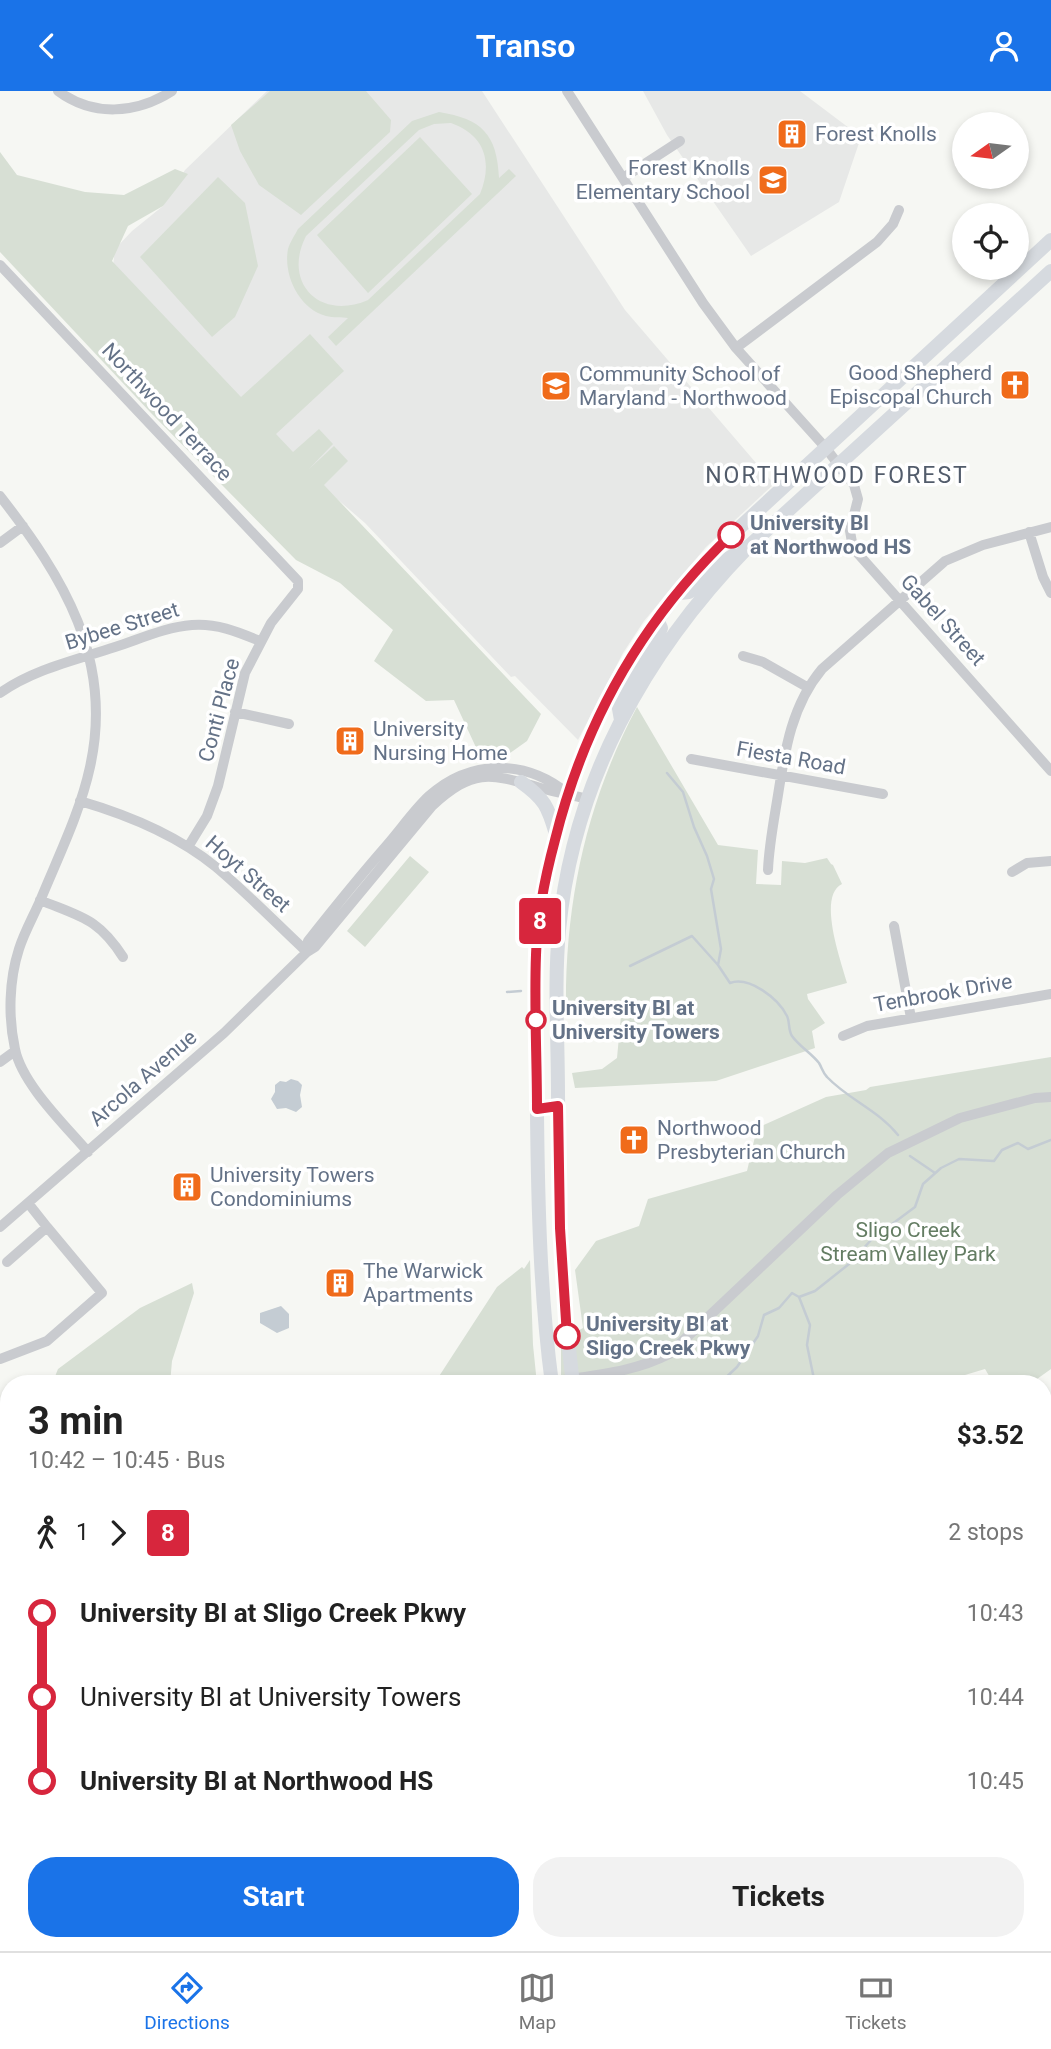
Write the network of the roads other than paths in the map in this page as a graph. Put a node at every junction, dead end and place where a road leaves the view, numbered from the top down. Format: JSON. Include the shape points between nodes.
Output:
{"nodes":[{"id":1,"x":58,"y":91,"type":"edge"},
{"id":2,"x":172,"y":91,"type":"edge"},
{"id":3,"x":567,"y":91,"type":"edge"},
{"id":4,"x":680,"y":141,"type":"dead end"},
{"id":5,"x":623,"y":178,"type":"junction"},
{"id":6,"x":899,"y":210,"type":"dead end"},
{"id":7,"x":1051,"y":240,"type":"edge"},
{"id":8,"x":1029,"y":260,"type":"edge"},
{"id":9,"x":0,"y":265,"type":"edge"},
{"id":10,"x":1051,"y":271,"type":"edge"},
{"id":11,"x":1008,"y":280,"type":"edge"},
{"id":12,"x":1014,"y":280,"type":"edge"},
{"id":13,"x":1027,"y":293,"type":"junction"},
{"id":14,"x":736,"y":348,"type":"junction"},
{"id":15,"x":825,"y":447,"type":"junction"},
{"id":16,"x":837,"y":466,"type":"junction"},
{"id":17,"x":0,"y":496,"type":"edge"},
{"id":18,"x":23,"y":526,"type":"junction"},
{"id":19,"x":1051,"y":527,"type":"edge"},
{"id":20,"x":1028,"y":532,"type":"junction"},
{"id":21,"x":0,"y":543,"type":"edge"},
{"id":22,"x":747,"y":548,"type":"junction"},
{"id":23,"x":298,"y":589,"type":"joint"},
{"id":24,"x":1051,"y":593,"type":"edge"},
{"id":25,"x":676,"y":594,"type":"junction"},
{"id":26,"x":899,"y":601,"type":"junction"},
{"id":27,"x":657,"y":619,"type":"junction"},
{"id":28,"x":260,"y":641,"type":"junction"},
{"id":29,"x":88,"y":655,"type":"junction"},
{"id":30,"x":743,"y":656,"type":"dead end"},
{"id":31,"x":807,"y":687,"type":"junction"},
{"id":32,"x":0,"y":693,"type":"edge"},
{"id":33,"x":235,"y":712,"type":"junction"},
{"id":34,"x":621,"y":720,"type":"junction"},
{"id":35,"x":289,"y":724,"type":"dead end"},
{"id":36,"x":691,"y":759,"type":"dead end"},
{"id":37,"x":1051,"y":771,"type":"edge"},
{"id":38,"x":781,"y":775,"type":"junction"},
{"id":39,"x":521,"y":782,"type":"junction"},
{"id":40,"x":567,"y":793,"type":"junction"},
{"id":41,"x":883,"y":794,"type":"dead end"},
{"id":42,"x":587,"y":799,"type":"junction"},
{"id":43,"x":80,"y":801,"type":"junction"},
{"id":44,"x":556,"y":835,"type":"junction"},
{"id":45,"x":188,"y":847,"type":"junction"},
{"id":46,"x":1051,"y":861,"type":"edge"},
{"id":47,"x":768,"y":870,"type":"dead end"},
{"id":48,"x":1012,"y":872,"type":"dead end"},
{"id":49,"x":40,"y":900,"type":"junction"},
{"id":50,"x":894,"y":926,"type":"dead end"},
{"id":51,"x":307,"y":952,"type":"junction"},
{"id":52,"x":123,"y":957,"type":"dead end"},
{"id":53,"x":1051,"y":994,"type":"edge"},
{"id":54,"x":911,"y":1018,"type":"junction"},
{"id":55,"x":843,"y":1036,"type":"dead end"},
{"id":56,"x":15,"y":1051,"type":"junction"},
{"id":57,"x":0,"y":1062,"type":"edge"},
{"id":58,"x":1051,"y":1097,"type":"edge"},
{"id":59,"x":88,"y":1152,"type":"junction"},
{"id":60,"x":28,"y":1203,"type":"junction"},
{"id":61,"x":0,"y":1227,"type":"edge"},
{"id":62,"x":47,"y":1227,"type":"junction"},
{"id":63,"x":7,"y":1262,"type":"dead end"},
{"id":64,"x":0,"y":1359,"type":"edge"},
{"id":65,"x":550,"y":1375,"type":"edge"},
{"id":66,"x":572,"y":1375,"type":"edge"},
{"id":67,"x":602,"y":1375,"type":"edge"}],
"edges":[{"from":1,"to":2,"type":"street","via":[[94,109],[129,109]]},
{"from":3,"to":5,"type":"street","name":"Gabel Street"},
{"from":4,"to":5,"type":"street"},
{"from":5,"to":14,"type":"street","name":"Gabel Street"},
{"from":6,"to":14,"type":"street","via":[[877,242]]},
{"from":7,"to":8,"type":"main road"},
{"from":9,"to":23,"type":"street","name":"Northwood Terrace","via":[[295,575]]},
{"from":10,"to":13,"type":"main road"},
{"from":11,"to":15,"type":"main road"},
{"from":12,"to":13,"type":"main road"},
{"from":13,"to":16,"type":"main road"},
{"from":14,"to":15,"type":"street","name":"Gabel Street"},
{"from":15,"to":16,"type":"street","name":"Gabel Street"},
{"from":15,"to":25,"type":"main road","via":[[711,554]]},
{"from":16,"to":22,"type":"main road"},
{"from":16,"to":26,"type":"street","name":"Gabel Street","via":[[857,492],[850,531],[853,548]]},
{"from":17,"to":18,"type":"street"},
{"from":18,"to":21,"type":"street"},
{"from":18,"to":29,"type":"street","via":[[67,594]]},
{"from":19,"to":20,"type":"street"},
{"from":20,"to":24,"type":"street"},
{"from":20,"to":26,"type":"street","via":[[946,561]]},
{"from":22,"to":25,"type":"main road","via":[[714,566],[689,592]]},
{"from":22,"to":34,"type":"main road","via":[[686,616],[656,657]]},
{"from":23,"to":28,"type":"street","name":"Conti Place"},
{"from":25,"to":27,"type":"main road"},
{"from":26,"to":31,"type":"street"},
{"from":26,"to":37,"type":"street","name":"Gabel Street"},
{"from":27,"to":34,"type":"main road","via":[[658,635],[618,703]]},
{"from":27,"to":40,"type":"main road","via":[[597,717]]},
{"from":28,"to":29,"type":"street","name":"Bybee Street","via":[[229,629],[193,625]]},
{"from":28,"to":33,"type":"street","name":"Conti Place","via":[[245,673]]},
{"from":29,"to":32,"type":"street","name":"Bybee Street","via":[[29,676]]},
{"from":29,"to":43,"type":"street","via":[[95,729]]},
{"from":30,"to":31,"type":"street","via":[[764,662]]},
{"from":31,"to":38,"type":"street","via":[[792,721]]},
{"from":33,"to":35,"type":"street"},
{"from":33,"to":45,"type":"street","name":"Conti Place","via":[[218,786]]},
{"from":34,"to":42,"type":"main road"},
{"from":36,"to":38,"type":"street","name":"Fiesta Road"},
{"from":38,"to":41,"type":"street","name":"Fiesta Road"},
{"from":38,"to":47,"type":"street"},
{"from":39,"to":40,"type":"street","name":"Arcola Avenue"},
{"from":39,"to":44,"type":"main road","via":[[544,802]]},
{"from":39,"to":51,"type":"street","name":"Arcola Avenue","via":[[478,777],[454,787],[432,806]]},
{"from":40,"to":42,"type":"street","name":"Arcola Avenue"},
{"from":40,"to":44,"type":"main road"},
{"from":40,"to":51,"type":"street","name":"Arcola Avenue","via":[[556,784],[502,766],[454,778],[430,795],[372,863],[308,941]]},
{"from":42,"to":66,"type":"main road","via":[[559,929],[556,1000],[560,1228]]},
{"from":43,"to":45,"type":"street","name":"Hoyt Street","via":[[143,822]]},
{"from":43,"to":49,"type":"street"},
{"from":44,"to":65,"type":"main road","via":[[536,953],[540,1266]]},
{"from":45,"to":51,"type":"street","name":"Hoyt Street","via":[[215,866]]},
{"from":46,"to":48,"type":"street","via":[[1027,863]]},
{"from":49,"to":52,"type":"street","via":[[92,922],[110,937]]},
{"from":49,"to":56,"type":"street","via":[[12,978]]},
{"from":50,"to":54,"type":"street"},
{"from":51,"to":59,"type":"street","name":"Arcola Avenue"},
{"from":53,"to":54,"type":"street","name":"Tenbrook Drive"},
{"from":54,"to":55,"type":"street","name":"Tenbrook Drive","via":[[867,1026]]},
{"from":56,"to":57,"type":"street"},
{"from":56,"to":59,"type":"street","via":[[40,1096]]},
{"from":58,"to":67,"type":"street","via":[[960,1118],[888,1153],[837,1195],[669,1354]]},
{"from":59,"to":60,"type":"street","name":"Arcola Avenue"},
{"from":60,"to":61,"type":"street","name":"Arcola Avenue"},
{"from":60,"to":62,"type":"street"},
{"from":62,"to":63,"type":"street"},
{"from":62,"to":64,"type":"street","via":[[102,1293],[47,1341]]}]}
